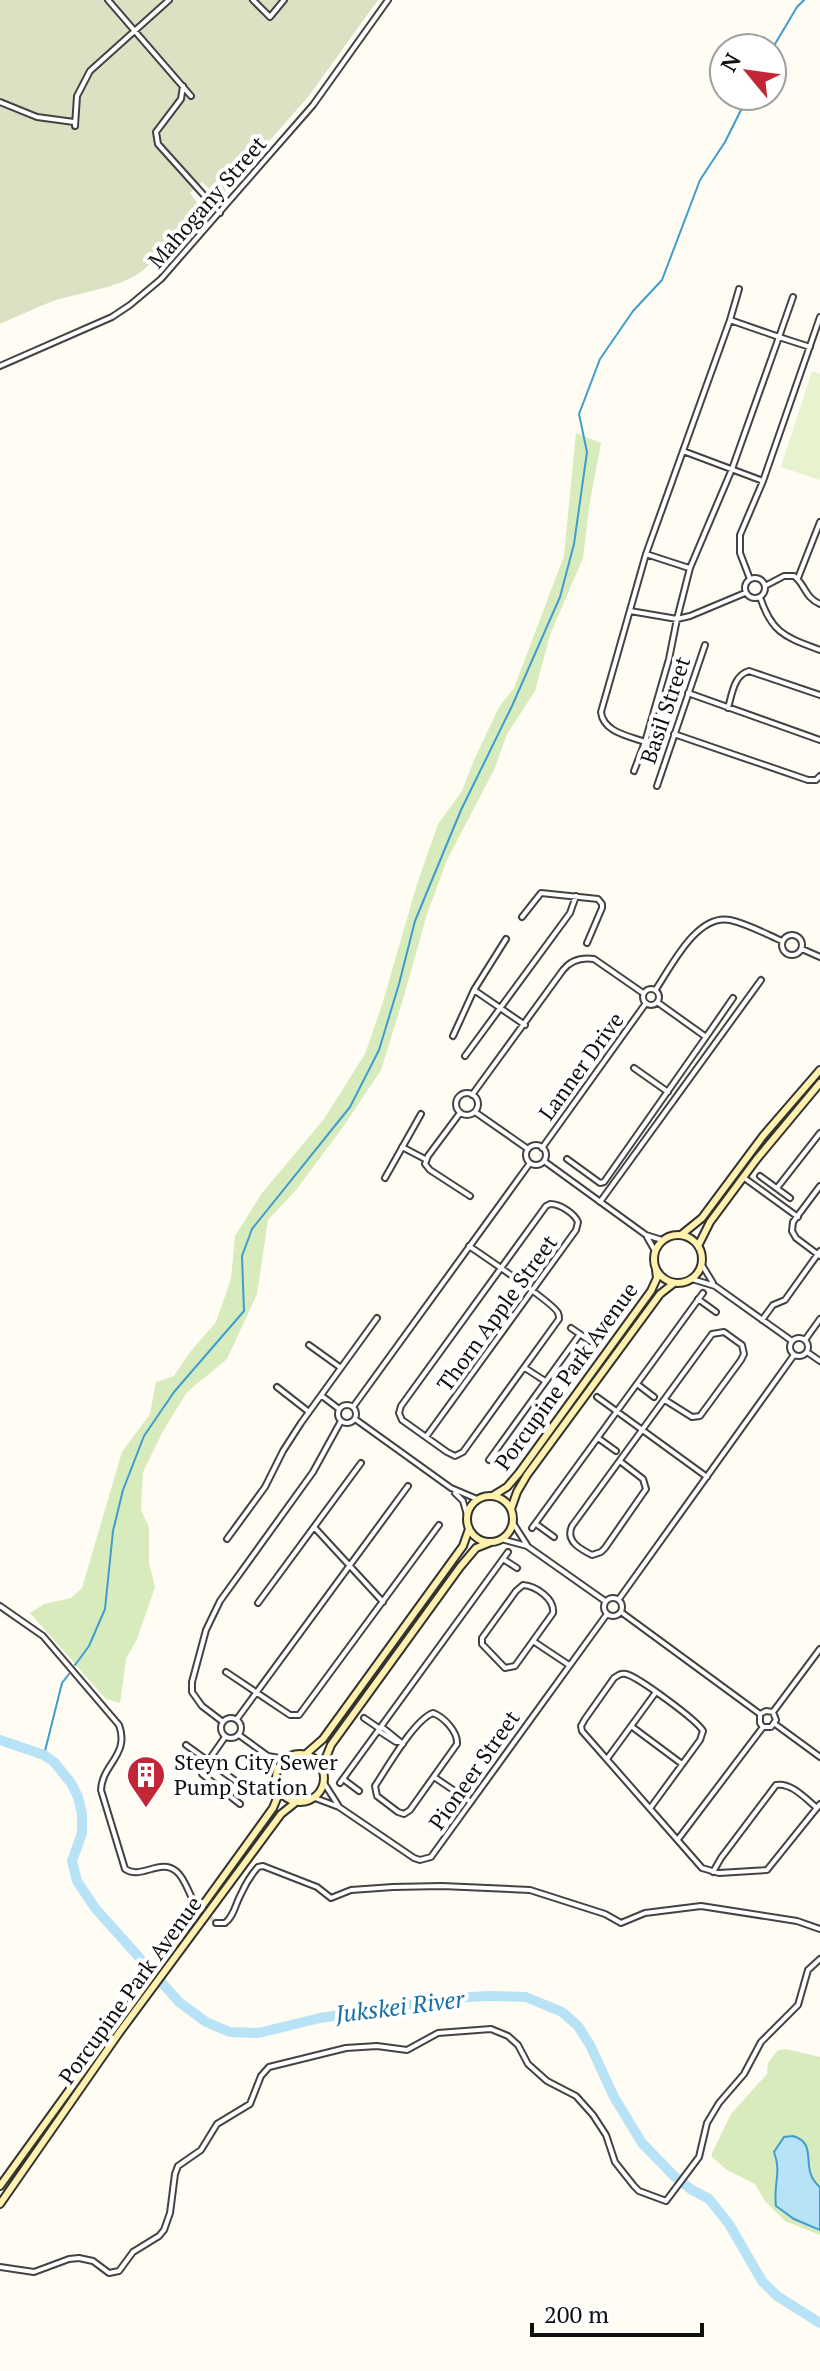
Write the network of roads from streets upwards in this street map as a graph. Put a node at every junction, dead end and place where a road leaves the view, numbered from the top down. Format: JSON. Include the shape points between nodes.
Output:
{"nodes":[{"id":1,"x":108,"y":0,"type":"edge"},
{"id":2,"x":169,"y":0,"type":"edge"},
{"id":3,"x":253,"y":0,"type":"edge"},
{"id":4,"x":284,"y":0,"type":"edge"},
{"id":5,"x":388,"y":0,"type":"edge"},
{"id":6,"x":134,"y":30,"type":"junction"},
{"id":7,"x":183,"y":86,"type":"junction"},
{"id":8,"x":191,"y":96,"type":"dead end"},
{"id":9,"x":0,"y":102,"type":"edge"},
{"id":10,"x":220,"y":213,"type":"junction"},
{"id":11,"x":739,"y":289,"type":"dead end"},
{"id":12,"x":793,"y":297,"type":"dead end"},
{"id":13,"x":820,"y":317,"type":"edge"},
{"id":14,"x":730,"y":320,"type":"junction"},
{"id":15,"x":779,"y":337,"type":"junction"},
{"id":16,"x":810,"y":347,"type":"junction"},
{"id":17,"x":0,"y":366,"type":"edge"},
{"id":18,"x":683,"y":451,"type":"junction"},
{"id":19,"x":732,"y":469,"type":"junction"},
{"id":20,"x":763,"y":481,"type":"junction"},
{"id":21,"x":820,"y":522,"type":"edge"},
{"id":22,"x":646,"y":554,"type":"junction"},
{"id":23,"x":690,"y":568,"type":"junction"},
{"id":24,"x":798,"y":578,"type":"junction"},
{"id":25,"x":750,"y":579,"type":"junction"},
{"id":26,"x":765,"y":586,"type":"junction"},
{"id":27,"x":745,"y":593,"type":"junction"},
{"id":28,"x":760,"y":597,"type":"junction"},
{"id":29,"x":820,"y":604,"type":"edge"},
{"id":30,"x":630,"y":611,"type":"junction"},
{"id":31,"x":677,"y":619,"type":"junction"},
{"id":32,"x":705,"y":645,"type":"dead end"},
{"id":33,"x":820,"y":650,"type":"edge"},
{"id":34,"x":688,"y":693,"type":"junction"},
{"id":35,"x":820,"y":695,"type":"edge"},
{"id":36,"x":728,"y":708,"type":"junction"},
{"id":37,"x":674,"y":734,"type":"junction"},
{"id":38,"x":820,"y":740,"type":"edge"},
{"id":39,"x":645,"y":742,"type":"junction"},
{"id":40,"x":634,"y":771,"type":"dead end"},
{"id":41,"x":820,"y":776,"type":"edge"},
{"id":42,"x":657,"y":786,"type":"dead end"},
{"id":43,"x":576,"y":896,"type":"junction"},
{"id":44,"x":522,"y":917,"type":"dead end"},
{"id":45,"x":506,"y":939,"type":"dead end"},
{"id":46,"x":782,"y":941,"type":"junction"},
{"id":47,"x":587,"y":943,"type":"dead end"},
{"id":48,"x":802,"y":949,"type":"junction"},
{"id":49,"x":820,"y":957,"type":"edge"},
{"id":50,"x":761,"y":980,"type":"dead end"},
{"id":51,"x":656,"y":989,"type":"junction"},
{"id":52,"x":474,"y":990,"type":"junction"},
{"id":53,"x":643,"y":993,"type":"junction"},
{"id":54,"x":733,"y":998,"type":"dead end"},
{"id":55,"x":657,"y":1002,"type":"junction"},
{"id":56,"x":646,"y":1003,"type":"junction"},
{"id":57,"x":501,"y":1008,"type":"junction"},
{"id":58,"x":525,"y":1025,"type":"junction"},
{"id":59,"x":453,"y":1036,"type":"dead end"},
{"id":60,"x":706,"y":1037,"type":"junction"},
{"id":61,"x":465,"y":1056,"type":"dead end"},
{"id":62,"x":634,"y":1068,"type":"dead end"},
{"id":63,"x":820,"y":1070,"type":"edge"},
{"id":64,"x":820,"y":1083,"type":"edge"},
{"id":65,"x":668,"y":1092,"type":"junction"},
{"id":66,"x":472,"y":1095,"type":"junction"},
{"id":67,"x":475,"y":1112,"type":"junction"},
{"id":68,"x":460,"y":1113,"type":"junction"},
{"id":69,"x":421,"y":1114,"type":"dead end"},
{"id":70,"x":820,"y":1133,"type":"edge"},
{"id":71,"x":402,"y":1147,"type":"junction"},
{"id":72,"x":542,"y":1148,"type":"junction"},
{"id":73,"x":528,"y":1149,"type":"junction"},
{"id":74,"x":567,"y":1159,"type":"dead end"},
{"id":75,"x":426,"y":1160,"type":"junction"},
{"id":76,"x":544,"y":1161,"type":"junction"},
{"id":77,"x":530,"y":1163,"type":"junction"},
{"id":78,"x":760,"y":1176,"type":"dead end"},
{"id":79,"x":743,"y":1177,"type":"junction"},
{"id":80,"x":385,"y":1178,"type":"dead end"},
{"id":81,"x":820,"y":1186,"type":"edge"},
{"id":82,"x":777,"y":1188,"type":"junction"},
{"id":83,"x":470,"y":1196,"type":"dead end"},
{"id":84,"x":790,"y":1198,"type":"dead end"},
{"id":85,"x":600,"y":1202,"type":"junction"},
{"id":86,"x":798,"y":1217,"type":"junction"},
{"id":87,"x":646,"y":1235,"type":"junction"},
{"id":88,"x":681,"y":1235,"type":"junction"},
{"id":89,"x":662,"y":1240,"type":"junction"},
{"id":90,"x":469,"y":1246,"type":"junction"},
{"id":91,"x":698,"y":1246,"type":"junction"},
{"id":92,"x":655,"y":1251,"type":"junction"},
{"id":93,"x":819,"y":1254,"type":"edge"},
{"id":94,"x":702,"y":1265,"type":"junction"},
{"id":95,"x":501,"y":1268,"type":"junction"},
{"id":96,"x":656,"y":1270,"type":"junction"},
{"id":97,"x":692,"y":1279,"type":"junction"},
{"id":98,"x":674,"y":1283,"type":"junction"},
{"id":99,"x":715,"y":1286,"type":"junction"},
{"id":100,"x":533,"y":1292,"type":"junction"},
{"id":101,"x":703,"y":1293,"type":"dead end"},
{"id":102,"x":698,"y":1299,"type":"junction"},
{"id":103,"x":716,"y":1312,"type":"dead end"},
{"id":104,"x":377,"y":1318,"type":"dead end"},
{"id":105,"x":820,"y":1319,"type":"edge"},
{"id":106,"x":762,"y":1320,"type":"junction"},
{"id":107,"x":571,"y":1328,"type":"dead end"},
{"id":108,"x":580,"y":1334,"type":"junction"},
{"id":109,"x":805,"y":1340,"type":"junction"},
{"id":110,"x":590,"y":1341,"type":"dead end"},
{"id":111,"x":792,"y":1341,"type":"junction"},
{"id":112,"x":309,"y":1345,"type":"dead end"},
{"id":113,"x":807,"y":1352,"type":"junction"},
{"id":114,"x":794,"y":1355,"type":"junction"},
{"id":115,"x":820,"y":1361,"type":"edge"},
{"id":116,"x":341,"y":1368,"type":"junction"},
{"id":117,"x":525,"y":1368,"type":"junction"},
{"id":118,"x":545,"y":1381,"type":"junction"},
{"id":119,"x":637,"y":1384,"type":"junction"},
{"id":120,"x":277,"y":1387,"type":"dead end"},
{"id":121,"x":322,"y":1396,"type":"junction"},
{"id":122,"x":597,"y":1397,"type":"dead end"},
{"id":123,"x":654,"y":1397,"type":"dead end"},
{"id":124,"x":665,"y":1400,"type":"junction"},
{"id":125,"x":353,"y":1407,"type":"junction"},
{"id":126,"x":339,"y":1409,"type":"junction"},
{"id":127,"x":309,"y":1412,"type":"junction"},
{"id":128,"x":617,"y":1412,"type":"junction"},
{"id":129,"x":355,"y":1419,"type":"junction"},
{"id":130,"x":341,"y":1421,"type":"junction"},
{"id":131,"x":643,"y":1431,"type":"junction"},
{"id":132,"x":426,"y":1437,"type":"junction"},
{"id":133,"x":598,"y":1438,"type":"junction"},
{"id":134,"x":616,"y":1451,"type":"dead end"},
{"id":135,"x":489,"y":1460,"type":"dead end"},
{"id":136,"x":621,"y":1462,"type":"junction"},
{"id":137,"x":361,"y":1463,"type":"dead end"},
{"id":138,"x":707,"y":1477,"type":"junction"},
{"id":139,"x":408,"y":1486,"type":"dead end"},
{"id":140,"x":451,"y":1488,"type":"junction"},
{"id":141,"x":494,"y":1495,"type":"junction"},
{"id":142,"x":477,"y":1499,"type":"junction"},
{"id":143,"x":511,"y":1509,"type":"junction"},
{"id":144,"x":467,"y":1515,"type":"junction"},
{"id":145,"x":513,"y":1523,"type":"junction"},
{"id":146,"x":439,"y":1525,"type":"dead end"},
{"id":147,"x":314,"y":1526,"type":"junction"},
{"id":148,"x":469,"y":1529,"type":"junction"},
{"id":149,"x":554,"y":1537,"type":"dead end"},
{"id":150,"x":227,"y":1539,"type":"dead end"},
{"id":151,"x":501,"y":1539,"type":"junction"},
{"id":152,"x":491,"y":1542,"type":"junction"},
{"id":153,"x":527,"y":1546,"type":"junction"},
{"id":154,"x":508,"y":1552,"type":"dead end"},
{"id":155,"x":503,"y":1559,"type":"junction"},
{"id":156,"x":351,"y":1566,"type":"junction"},
{"id":157,"x":517,"y":1568,"type":"dead end"},
{"id":158,"x":619,"y":1599,"type":"junction"},
{"id":159,"x":605,"y":1601,"type":"junction"},
{"id":160,"x":383,"y":1602,"type":"junction"},
{"id":161,"x":258,"y":1603,"type":"dead end"},
{"id":162,"x":0,"y":1606,"type":"edge"},
{"id":163,"x":621,"y":1612,"type":"junction"},
{"id":164,"x":607,"y":1614,"type":"junction"},
{"id":165,"x":533,"y":1641,"type":"junction"},
{"id":166,"x":820,"y":1649,"type":"edge"},
{"id":167,"x":569,"y":1665,"type":"junction"},
{"id":168,"x":226,"y":1672,"type":"dead end"},
{"id":169,"x":656,"y":1692,"type":"junction"},
{"id":170,"x":257,"y":1694,"type":"junction"},
{"id":171,"x":773,"y":1712,"type":"junction"},
{"id":172,"x":760,"y":1714,"type":"junction"},
{"id":173,"x":364,"y":1718,"type":"dead end"},
{"id":174,"x":237,"y":1719,"type":"junction"},
{"id":175,"x":223,"y":1722,"type":"junction"},
{"id":176,"x":775,"y":1724,"type":"junction"},
{"id":177,"x":631,"y":1726,"type":"junction"},
{"id":178,"x":763,"y":1727,"type":"junction"},
{"id":179,"x":380,"y":1729,"type":"junction"},
{"id":180,"x":239,"y":1735,"type":"junction"},
{"id":181,"x":225,"y":1737,"type":"junction"},
{"id":182,"x":401,"y":1743,"type":"junction"},
{"id":183,"x":186,"y":1745,"type":"dead end"},
{"id":184,"x":306,"y":1754,"type":"junction"},
{"id":185,"x":268,"y":1756,"type":"junction"},
{"id":186,"x":820,"y":1757,"type":"edge"},
{"id":187,"x":285,"y":1759,"type":"junction"},
{"id":188,"x":607,"y":1759,"type":"junction"},
{"id":189,"x":208,"y":1761,"type":"junction"},
{"id":190,"x":682,"y":1764,"type":"junction"},
{"id":191,"x":322,"y":1767,"type":"junction"},
{"id":192,"x":277,"y":1770,"type":"junction"},
{"id":193,"x":434,"y":1777,"type":"junction"},
{"id":194,"x":324,"y":1783,"type":"junction"},
{"id":195,"x":244,"y":1787,"type":"dead end"},
{"id":196,"x":280,"y":1791,"type":"junction"},
{"id":197,"x":359,"y":1791,"type":"dead end"},
{"id":198,"x":315,"y":1798,"type":"junction"},
{"id":199,"x":296,"y":1802,"type":"junction"},
{"id":200,"x":471,"y":1802,"type":"junction"},
{"id":201,"x":240,"y":1804,"type":"dead end"},
{"id":202,"x":819,"y":1806,"type":"edge"},
{"id":203,"x":339,"y":1807,"type":"junction"},
{"id":204,"x":651,"y":1807,"type":"junction"},
{"id":205,"x":678,"y":1839,"type":"junction"},
{"id":206,"x":713,"y":1872,"type":"junction"},
{"id":207,"x":193,"y":1900,"type":"tunnel mouth"},
{"id":208,"x":196,"y":1921,"type":"junction"},
{"id":209,"x":216,"y":1923,"type":"dead end"},
{"id":210,"x":820,"y":1929,"type":"edge"},
{"id":211,"x":820,"y":1959,"type":"edge"},
{"id":212,"x":115,"y":2033,"type":"junction"},
{"id":213,"x":0,"y":2186,"type":"edge"},
{"id":214,"x":0,"y":2204,"type":"edge"},
{"id":215,"x":0,"y":2267,"type":"edge"}],
"edges":[{"from":1,"to":6,"type":"street"},
{"from":2,"to":6,"type":"street"},
{"from":3,"to":4,"type":"street","via":[[270,17]]},
{"from":5,"to":10,"type":"street","name":"Mahogany Street","via":[[322,94]]},
{"from":6,"to":7,"type":"street"},
{"from":6,"to":9,"type":"street","via":[[88,74],[77,96],[74,124]]},
{"from":7,"to":8,"type":"street"},
{"from":7,"to":10,"type":"street","via":[[181,99],[158,128],[157,140]]},
{"from":10,"to":17,"type":"street","name":"Mahogany Street","via":[[167,273],[130,305]]},
{"from":11,"to":14,"type":"street"},
{"from":12,"to":15,"type":"street"},
{"from":13,"to":16,"type":"street"},
{"from":14,"to":15,"type":"street"},
{"from":14,"to":18,"type":"street"},
{"from":15,"to":16,"type":"street"},
{"from":15,"to":19,"type":"street"},
{"from":16,"to":20,"type":"street"},
{"from":18,"to":19,"type":"street"},
{"from":18,"to":22,"type":"street"},
{"from":19,"to":20,"type":"street"},
{"from":19,"to":23,"type":"street"},
{"from":20,"to":25,"type":"street","via":[[740,535]]},
{"from":21,"to":24,"type":"street"},
{"from":22,"to":23,"type":"street"},
{"from":22,"to":30,"type":"street"},
{"from":23,"to":31,"type":"street"},
{"from":24,"to":26,"type":"street","via":[[784,576]]},
{"from":24,"to":29,"type":"street","via":[[808,597]]},
{"from":25,"to":26,"type":"street"},
{"from":25,"to":27,"type":"street"},
{"from":26,"to":28,"type":"street"},
{"from":27,"to":28,"type":"street"},
{"from":27,"to":31,"type":"street"},
{"from":28,"to":33,"type":"street","via":[[779,633]]},
{"from":30,"to":31,"type":"street"},
{"from":30,"to":39,"type":"street","via":[[601,712],[607,727]]},
{"from":31,"to":39,"type":"street"},
{"from":32,"to":34,"type":"street","name":"Basil Street"},
{"from":34,"to":36,"type":"street"},
{"from":34,"to":37,"type":"street","name":"Basil Street"},
{"from":35,"to":36,"type":"street","via":[[749,671],[738,678]]},
{"from":36,"to":38,"type":"street"},
{"from":37,"to":41,"type":"street","via":[[808,780]]},
{"from":37,"to":42,"type":"street","name":"Basil Street"},
{"from":39,"to":40,"type":"street"},
{"from":43,"to":44,"type":"street","via":[[541,893]]},
{"from":43,"to":47,"type":"street","via":[[602,904]]},
{"from":43,"to":57,"type":"street","via":[[570,913]]},
{"from":45,"to":52,"type":"street"},
{"from":46,"to":48,"type":"street","via":[[789,954]]},
{"from":46,"to":48,"type":"street","via":[[796,935]]},
{"from":46,"to":51,"type":"street","via":[[733,921],[711,921],[694,934]]},
{"from":48,"to":49,"type":"street"},
{"from":50,"to":85,"type":"street"},
{"from":51,"to":53,"type":"street"},
{"from":51,"to":55,"type":"street"},
{"from":52,"to":57,"type":"street"},
{"from":52,"to":59,"type":"street"},
{"from":53,"to":56,"type":"street"},
{"from":53,"to":58,"type":"street","via":[[601,962],[579,958],[563,970]]},
{"from":54,"to":60,"type":"street"},
{"from":55,"to":56,"type":"street"},
{"from":55,"to":60,"type":"street"},
{"from":56,"to":72,"type":"street","name":"Lanner Drive"},
{"from":57,"to":58,"type":"street"},
{"from":57,"to":61,"type":"street"},
{"from":58,"to":66,"type":"street"},
{"from":60,"to":65,"type":"street"},
{"from":62,"to":65,"type":"street"},
{"from":63,"to":88,"type":"street","via":[[702,1218]]},
{"from":64,"to":79,"type":"street"},
{"from":65,"to":74,"type":"street","via":[[604,1182]]},
{"from":66,"to":67,"type":"street"},
{"from":66,"to":68,"type":"street","via":[[457,1100]]},
{"from":67,"to":68,"type":"street"},
{"from":67,"to":73,"type":"street"},
{"from":68,"to":75,"type":"street"},
{"from":69,"to":71,"type":"street"},
{"from":70,"to":82,"type":"street"},
{"from":71,"to":75,"type":"street"},
{"from":71,"to":80,"type":"street"},
{"from":72,"to":73,"type":"street"},
{"from":72,"to":76,"type":"street"},
{"from":73,"to":77,"type":"street"},
{"from":75,"to":83,"type":"street","via":[[430,1170]]},
{"from":76,"to":77,"type":"street"},
{"from":76,"to":85,"type":"street"},
{"from":77,"to":90,"type":"street"},
{"from":78,"to":82,"type":"street"},
{"from":79,"to":86,"type":"street"},
{"from":79,"to":91,"type":"street"},
{"from":81,"to":86,"type":"street"},
{"from":82,"to":84,"type":"street"},
{"from":85,"to":87,"type":"street"},
{"from":86,"to":93,"type":"street","via":[[793,1234]]},
{"from":87,"to":89,"type":"street"},
{"from":87,"to":92,"type":"street"},
{"from":88,"to":89,"type":"street"},
{"from":88,"to":91,"type":"street"},
{"from":89,"to":92,"type":"street"},
{"from":90,"to":95,"type":"street"},
{"from":90,"to":125,"type":"street"},
{"from":91,"to":94,"type":"street"},
{"from":92,"to":96,"type":"street"},
{"from":93,"to":106,"type":"street","via":[[785,1300],[774,1304]]},
{"from":94,"to":97,"type":"street"},
{"from":94,"to":99,"type":"street"},
{"from":95,"to":100,"type":"street"},
{"from":95,"to":100,"type":"street","name":"Thorn Apple Street","via":[[550,1204],[576,1218],[576,1230]]},
{"from":95,"to":132,"type":"street","via":[[399,1410],[402,1420]]},
{"from":96,"to":98,"type":"street"},
{"from":96,"to":141,"type":"street","name":"Porcupine Park Avenue","via":[[651,1291],[519,1473]]},
{"from":97,"to":98,"type":"street"},
{"from":97,"to":99,"type":"street"},
{"from":98,"to":143,"type":"street","name":"Porcupine Park Avenue","via":[[660,1294],[527,1475]]},
{"from":99,"to":106,"type":"street"},
{"from":100,"to":117,"type":"street","via":[[555,1308],[559,1319]]},
{"from":100,"to":132,"type":"street","name":"Thorn Apple Street"},
{"from":101,"to":102,"type":"street"},
{"from":102,"to":103,"type":"street"},
{"from":102,"to":119,"type":"street"},
{"from":104,"to":116,"type":"street"},
{"from":105,"to":109,"type":"street"},
{"from":106,"to":111,"type":"street"},
{"from":107,"to":108,"type":"street"},
{"from":108,"to":110,"type":"street"},
{"from":108,"to":118,"type":"street"},
{"from":109,"to":111,"type":"street"},
{"from":109,"to":113,"type":"street"},
{"from":111,"to":114,"type":"street"},
{"from":112,"to":116,"type":"street"},
{"from":113,"to":114,"type":"street"},
{"from":113,"to":115,"type":"street"},
{"from":114,"to":138,"type":"street"},
{"from":116,"to":121,"type":"street"},
{"from":117,"to":118,"type":"street"},
{"from":117,"to":132,"type":"street","via":[[463,1452],[455,1456]]},
{"from":118,"to":135,"type":"street"},
{"from":119,"to":123,"type":"street"},
{"from":119,"to":128,"type":"street"},
{"from":120,"to":127,"type":"street"},
{"from":121,"to":126,"type":"street"},
{"from":121,"to":127,"type":"street"},
{"from":122,"to":128,"type":"street"},
{"from":124,"to":124,"type":"street","via":[[712,1334],[724,1332],[742,1345],[741,1360],[700,1416],[692,1417]]},
{"from":124,"to":131,"type":"street"},
{"from":125,"to":126,"type":"street"},
{"from":125,"to":129,"type":"street"},
{"from":126,"to":130,"type":"street"},
{"from":127,"to":150,"type":"street"},
{"from":128,"to":131,"type":"street"},
{"from":128,"to":133,"type":"street"},
{"from":129,"to":130,"type":"street"},
{"from":129,"to":140,"type":"street"},
{"from":130,"to":175,"type":"street","via":[[313,1472],[212,1616],[192,1692]]},
{"from":131,"to":136,"type":"street"},
{"from":131,"to":138,"type":"street"},
{"from":133,"to":134,"type":"street"},
{"from":133,"to":149,"type":"street","via":[[534,1526]]},
{"from":136,"to":136,"type":"street","via":[[643,1479],[646,1489],[605,1548],[592,1555],[571,1540],[570,1531]]},
{"from":137,"to":147,"type":"street"},
{"from":138,"to":158,"type":"street"},
{"from":139,"to":156,"type":"street"},
{"from":140,"to":142,"type":"street"},
{"from":140,"to":144,"type":"street"},
{"from":141,"to":142,"type":"street"},
{"from":141,"to":143,"type":"street"},
{"from":142,"to":144,"type":"street"},
{"from":143,"to":145,"type":"street"},
{"from":144,"to":148,"type":"street"},
{"from":145,"to":151,"type":"street"},
{"from":145,"to":153,"type":"street"},
{"from":146,"to":160,"type":"street"},
{"from":147,"to":156,"type":"street"},
{"from":147,"to":161,"type":"street"},
{"from":148,"to":152,"type":"street"},
{"from":148,"to":184,"type":"street","via":[[463,1546],[386,1653],[323,1739]]},
{"from":151,"to":152,"type":"street"},
{"from":151,"to":153,"type":"street"},
{"from":152,"to":191,"type":"street","via":[[476,1548],[460,1567],[331,1745]]},
{"from":153,"to":159,"type":"street"},
{"from":154,"to":155,"type":"street"},
{"from":155,"to":157,"type":"street"},
{"from":155,"to":179,"type":"street"},
{"from":156,"to":160,"type":"street"},
{"from":156,"to":170,"type":"street"},
{"from":158,"to":159,"type":"street"},
{"from":158,"to":163,"type":"street"},
{"from":159,"to":164,"type":"street"},
{"from":160,"to":170,"type":"street","via":[[299,1715],[290,1715]]},
{"from":162,"to":207,"type":"street","via":[[43,1636],[119,1725],[122,1745],[101,1790],[125,1869],[135,1873],[169,1867],[180,1875]]},
{"from":163,"to":164,"type":"street"},
{"from":163,"to":172,"type":"street"},
{"from":164,"to":167,"type":"street","name":"Pioneer Street"},
{"from":165,"to":165,"type":"street","via":[[511,1668],[501,1666],[482,1644],[491,1624],[523,1585],[554,1608]]},
{"from":165,"to":167,"type":"street"},
{"from":166,"to":171,"type":"street"},
{"from":167,"to":200,"type":"street","name":"Pioneer Street"},
{"from":168,"to":170,"type":"street"},
{"from":169,"to":177,"type":"street"},
{"from":169,"to":188,"type":"street","via":[[624,1674],[614,1678],[581,1726]]},
{"from":169,"to":190,"type":"street","via":[[703,1731]]},
{"from":170,"to":174,"type":"street"},
{"from":171,"to":172,"type":"street"},
{"from":171,"to":176,"type":"street"},
{"from":172,"to":178,"type":"street"},
{"from":173,"to":179,"type":"street"},
{"from":174,"to":175,"type":"street"},
{"from":174,"to":180,"type":"street","via":[[242,1725]]},
{"from":175,"to":181,"type":"street"},
{"from":176,"to":178,"type":"street"},
{"from":176,"to":186,"type":"street"},
{"from":177,"to":188,"type":"street"},
{"from":177,"to":190,"type":"street"},
{"from":178,"to":205,"type":"street"},
{"from":179,"to":182,"type":"street"},
{"from":179,"to":197,"type":"street","via":[[342,1781]]},
{"from":180,"to":181,"type":"street"},
{"from":180,"to":185,"type":"street"},
{"from":181,"to":189,"type":"street"},
{"from":182,"to":193,"type":"street","via":[[427,1716],[441,1717],[458,1738]]},
{"from":182,"to":193,"type":"street","via":[[375,1786],[377,1796],[404,1814]]},
{"from":183,"to":189,"type":"street"},
{"from":184,"to":187,"type":"street"},
{"from":184,"to":191,"type":"street"},
{"from":185,"to":187,"type":"street"},
{"from":185,"to":192,"type":"street"},
{"from":187,"to":192,"type":"street"},
{"from":188,"to":204,"type":"street"},
{"from":189,"to":195,"type":"street"},
{"from":189,"to":201,"type":"street","via":[[202,1774]]},
{"from":190,"to":204,"type":"street"},
{"from":191,"to":194,"type":"street"},
{"from":192,"to":196,"type":"street"},
{"from":193,"to":200,"type":"street"},
{"from":194,"to":198,"type":"street"},
{"from":194,"to":203,"type":"street"},
{"from":196,"to":199,"type":"street"},
{"from":196,"to":208,"type":"street","name":"Porcupine Park Avenue"},
{"from":198,"to":199,"type":"street"},
{"from":198,"to":203,"type":"street"},
{"from":199,"to":208,"type":"street","name":"Porcupine Park Avenue"},
{"from":200,"to":203,"type":"street","name":"Pioneer Street","via":[[434,1854],[420,1860]]},
{"from":202,"to":206,"type":"street","via":[[769,1869]]},
{"from":202,"to":206,"type":"street","via":[[788,1785],[776,1785]]},
{"from":204,"to":205,"type":"street"},
{"from":205,"to":206,"type":"street","via":[[699,1865]]},
{"from":208,"to":212,"type":"street","name":"Porcupine Park Avenue"},
{"from":209,"to":210,"type":"street","via":[[230,1919],[253,1873],[263,1866],[331,1898],[383,1887],[500,1888],[539,1892],[621,1923],[645,1913],[701,1906]]},
{"from":211,"to":215,"type":"street","via":[[808,1970],[798,2005],[761,2042],[716,2108],[699,2157],[664,2201],[635,2187],[615,2162],[593,2115],[576,2096],[530,2066],[513,2039],[491,2029],[446,2032],[407,2050],[346,2048],[269,2067],[250,2104],[217,2124],[201,2150],[178,2166],[164,2230],[133,2252],[119,2271],[109,2273],[79,2258],[29,2273]]},
{"from":212,"to":213,"type":"street","name":"Porcupine Park Avenue"},
{"from":212,"to":214,"type":"street","name":"Porcupine Park Avenue"}]}
